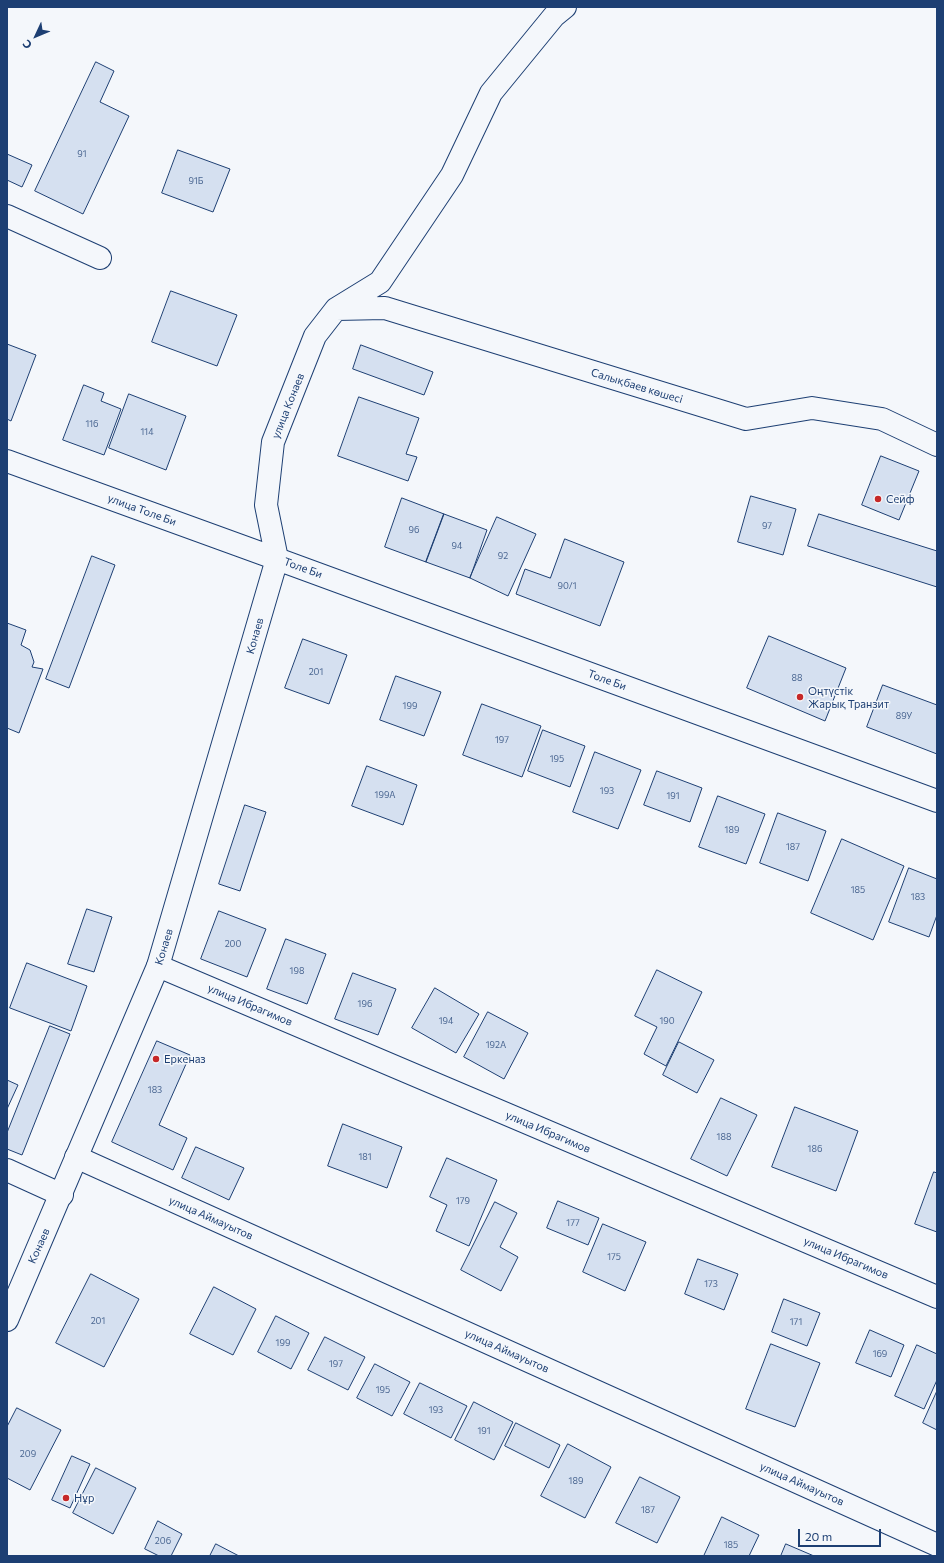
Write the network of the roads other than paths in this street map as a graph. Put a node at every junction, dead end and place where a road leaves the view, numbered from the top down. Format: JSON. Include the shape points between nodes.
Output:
{"nodes":[{"id":1,"x":565,"y":7,"type":"edge"},
{"id":2,"x":7,"y":216,"type":"edge"},
{"id":3,"x":100,"y":258,"type":"dead end"},
{"id":4,"x":336,"y":309,"type":"junction"},
{"id":5,"x":937,"y":445,"type":"edge"},
{"id":6,"x":7,"y":461,"type":"edge"},
{"id":7,"x":277,"y":559,"type":"junction"},
{"id":8,"x":937,"y":801,"type":"edge"},
{"id":9,"x":158,"y":966,"type":"junction"},
{"id":10,"x":76,"y":1157,"type":"junction"},
{"id":11,"x":7,"y":1170,"type":"edge"},
{"id":12,"x":62,"y":1195,"type":"junction"},
{"id":13,"x":937,"y":1297,"type":"edge"},
{"id":14,"x":7,"y":1320,"type":"edge"},
{"id":15,"x":937,"y":1546,"type":"edge"}],
"edges":[{"from":1,"to":4,"type":"street","via":[[554,16],[491,93],[452,175],[380,282]]},
{"from":2,"to":3,"type":"street"},
{"from":4,"to":5,"type":"street","name":"Салықбаев көшесі","via":[[385,308],[746,419],[812,408],[882,419]]},
{"from":4,"to":7,"type":"street","name":"улица Конаев","via":[[315,336],[273,442],[266,505]]},
{"from":6,"to":7,"type":"street","name":"улица Толе Би"},
{"from":7,"to":8,"type":"street","name":"Толе Би"},
{"from":7,"to":9,"type":"street","name":"Конаев"},
{"from":9,"to":10,"type":"street","name":"Конаев"},
{"from":9,"to":13,"type":"street","name":"улица Ибрагимов"},
{"from":10,"to":12,"type":"street","name":"Конаев"},
{"from":10,"to":15,"type":"street","name":"улица Аймауытов"},
{"from":11,"to":12,"type":"street"},
{"from":12,"to":14,"type":"street","name":"Конаев"}]}
